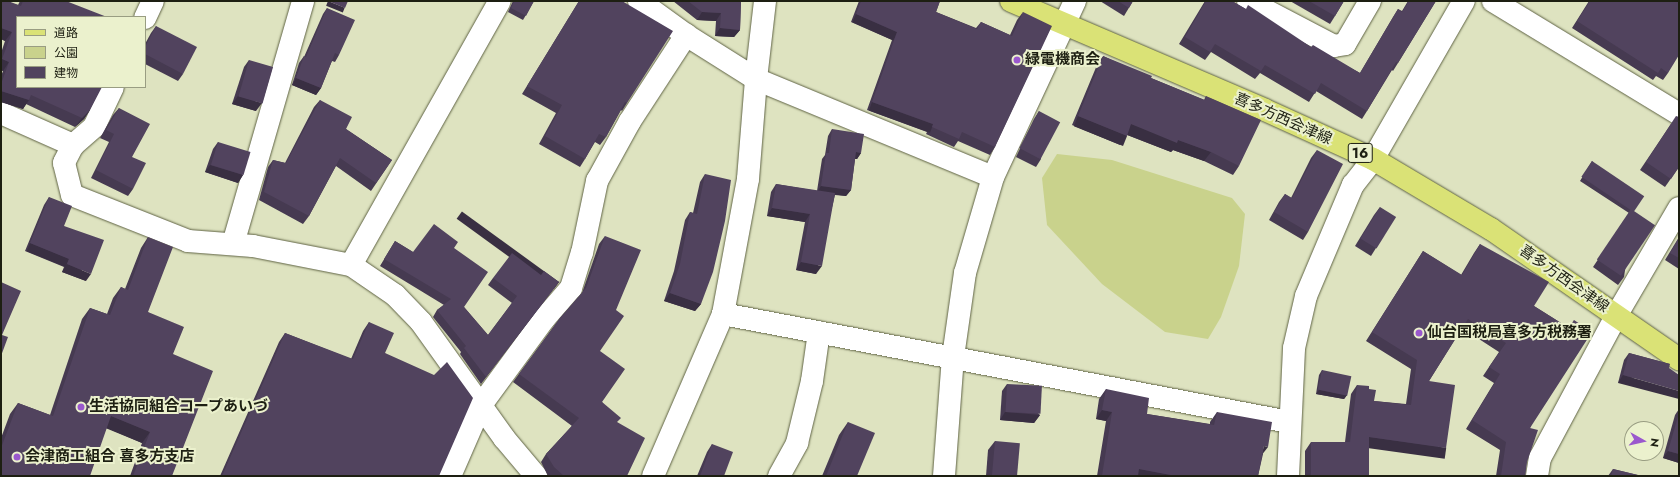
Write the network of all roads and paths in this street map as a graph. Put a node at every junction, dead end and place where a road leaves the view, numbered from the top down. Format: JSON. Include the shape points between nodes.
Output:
{"nodes":[{"id":1,"x":153,"y":1,"type":"edge"},
{"id":2,"x":303,"y":1,"type":"edge"},
{"id":3,"x":500,"y":1,"type":"edge"},
{"id":4,"x":639,"y":1,"type":"edge"},
{"id":5,"x":765,"y":1,"type":"edge"},
{"id":6,"x":1011,"y":1,"type":"edge"},
{"id":7,"x":1075,"y":1,"type":"edge"},
{"id":8,"x":1248,"y":1,"type":"edge"},
{"id":9,"x":1370,"y":1,"type":"edge"},
{"id":10,"x":1464,"y":1,"type":"edge"},
{"id":11,"x":1493,"y":1,"type":"edge"},
{"id":12,"x":146,"y":16,"type":"edge"},
{"id":13,"x":1065,"y":24,"type":"junction"},
{"id":14,"x":686,"y":35,"type":"junction"},
{"id":15,"x":756,"y":79,"type":"junction"},
{"id":16,"x":113,"y":88,"type":"edge"},
{"id":17,"x":1,"y":113,"type":"edge"},
{"id":18,"x":1679,"y":114,"type":"edge"},
{"id":19,"x":73,"y":145,"type":"junction"},
{"id":20,"x":1373,"y":159,"type":"junction"},
{"id":21,"x":993,"y":177,"type":"junction"},
{"id":22,"x":1679,"y":208,"type":"edge"},
{"id":23,"x":233,"y":244,"type":"junction"},
{"id":24,"x":351,"y":265,"type":"junction"},
{"id":25,"x":723,"y":314,"type":"junction"},
{"id":26,"x":1616,"y":316,"type":"junction"},
{"id":27,"x":819,"y":332,"type":"junction"},
{"id":28,"x":953,"y":357,"type":"junction"},
{"id":29,"x":1679,"y":359,"type":"edge"},
{"id":30,"x":481,"y":404,"type":"junction"},
{"id":31,"x":1289,"y":422,"type":"junction"},
{"id":32,"x":450,"y":476,"type":"edge"},
{"id":33,"x":536,"y":476,"type":"edge"},
{"id":34,"x":653,"y":476,"type":"edge"},
{"id":35,"x":779,"y":476,"type":"edge"},
{"id":36,"x":944,"y":476,"type":"edge"},
{"id":37,"x":1288,"y":476,"type":"edge"},
{"id":38,"x":1537,"y":476,"type":"edge"}],
"edges":[{"from":1,"to":12,"type":"street"},
{"from":2,"to":23,"type":"street"},
{"from":3,"to":24,"type":"street"},
{"from":4,"to":14,"type":"street"},
{"from":5,"to":15,"type":"street"},
{"from":6,"to":13,"type":"main road","name":"喜多方西会津線","number":"16"},
{"from":7,"to":13,"type":"street"},
{"from":8,"to":9,"type":"street","via":[[1334,46],[1345,44]]},
{"from":10,"to":20,"type":"street"},
{"from":11,"to":18,"type":"street"},
{"from":13,"to":20,"type":"main road","name":"喜多方西会津線","number":"16"},
{"from":13,"to":21,"type":"street"},
{"from":14,"to":15,"type":"street"},
{"from":14,"to":30,"type":"street","via":[[630,122],[598,181],[582,253],[571,288]]},
{"from":15,"to":21,"type":"street"},
{"from":15,"to":25,"type":"street","via":[[748,179]]},
{"from":16,"to":19,"type":"street","via":[[94,127]]},
{"from":17,"to":19,"type":"street"},
{"from":19,"to":23,"type":"street","via":[[64,163],[72,195],[188,241]]},
{"from":20,"to":26,"type":"main road","name":"喜多方西会津線","number":"16","via":[[1491,229]]},
{"from":20,"to":31,"type":"street","via":[[1353,185],[1306,296],[1294,348]]},
{"from":21,"to":28,"type":"street","via":[[965,273]]},
{"from":22,"to":26,"type":"street"},
{"from":23,"to":24,"type":"street"},
{"from":24,"to":30,"type":"street","via":[[395,295],[421,322]]},
{"from":25,"to":27,"type":"street"},
{"from":25,"to":34,"type":"street"},
{"from":26,"to":29,"type":"main road","name":"喜多方西会津線","number":"16"},
{"from":26,"to":38,"type":"street","via":[[1540,458]]},
{"from":27,"to":28,"type":"street"},
{"from":27,"to":35,"type":"street","via":[[812,381],[798,443]]},
{"from":28,"to":31,"type":"street"},
{"from":28,"to":36,"type":"street"},
{"from":30,"to":32,"type":"street"},
{"from":30,"to":33,"type":"street"},
{"from":31,"to":37,"type":"street"}]}
